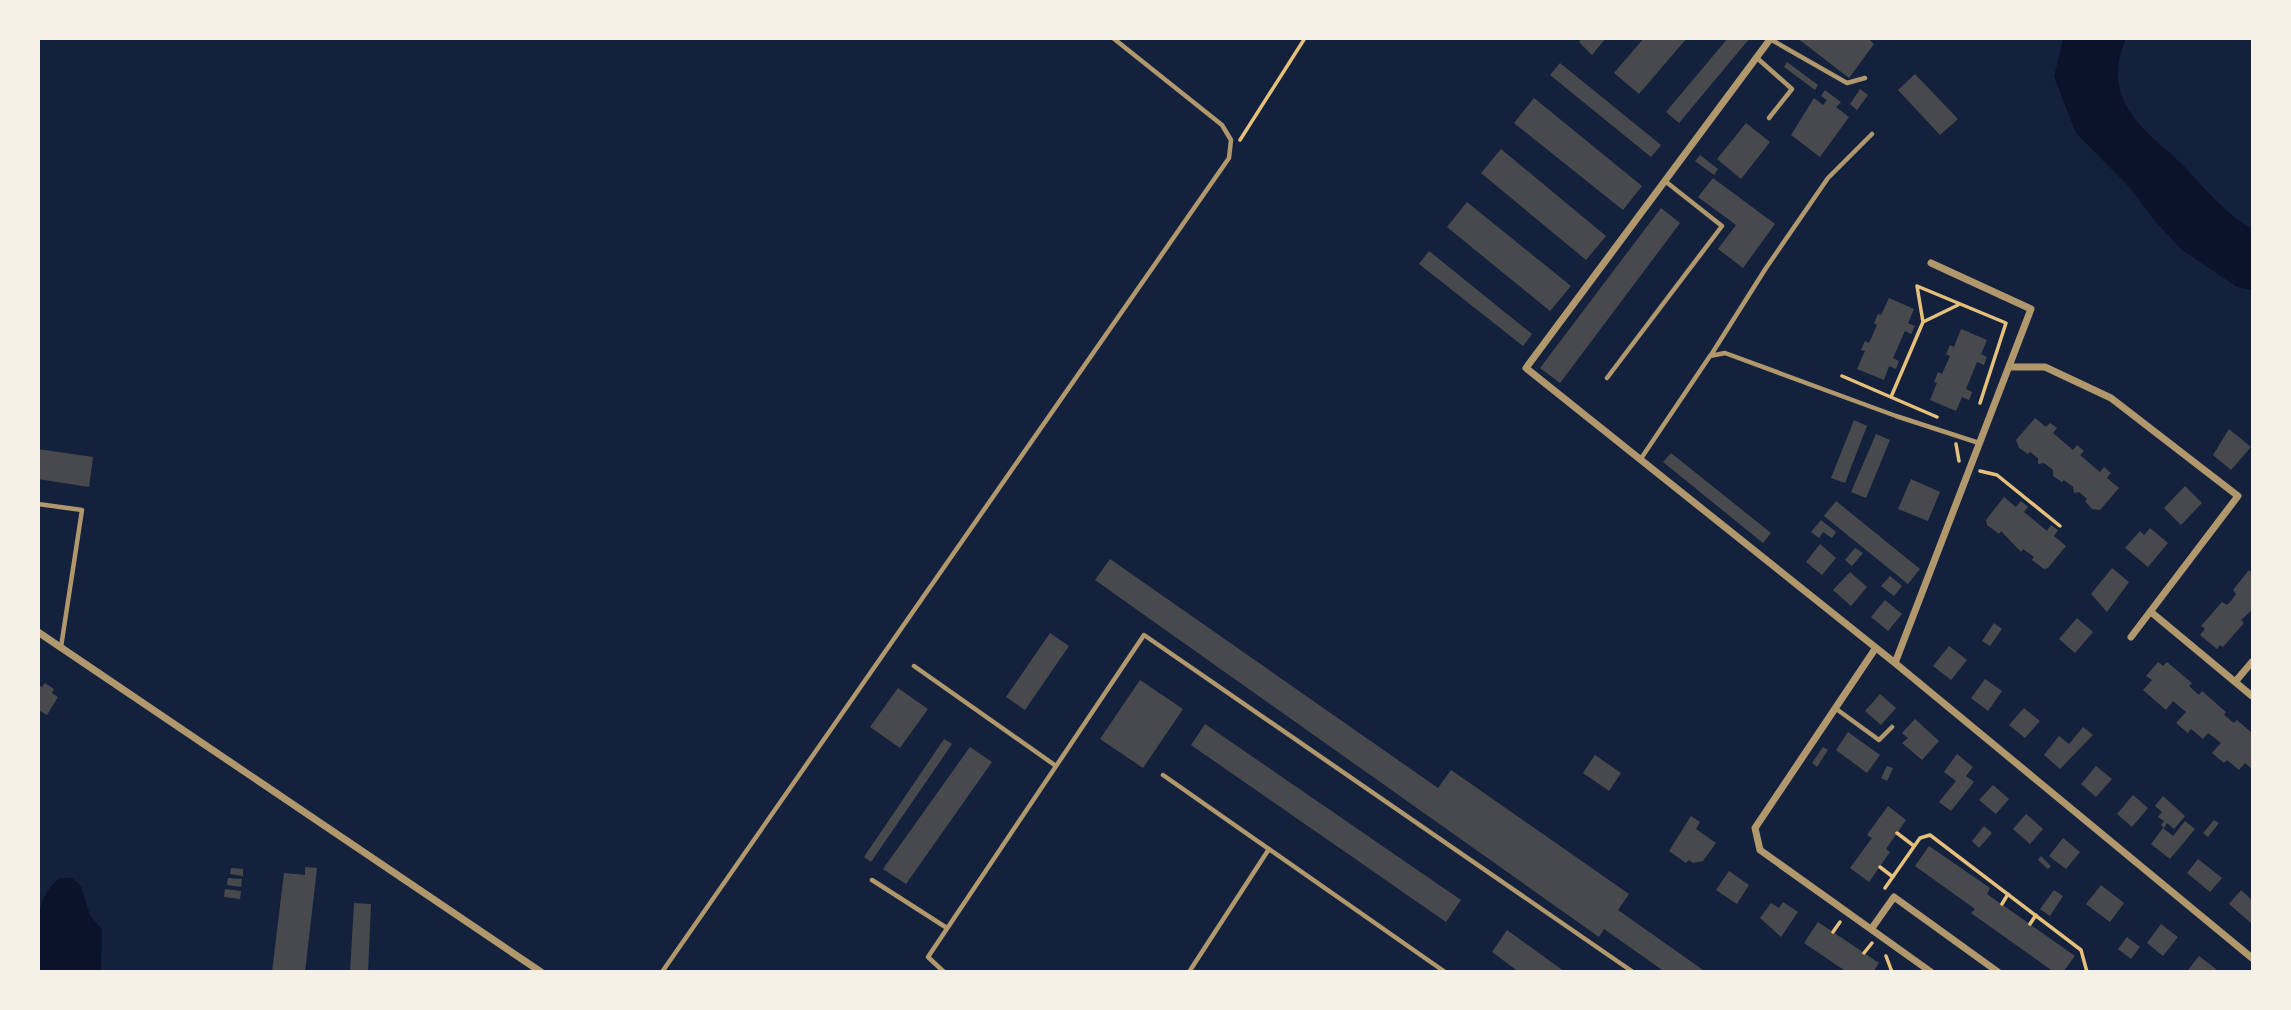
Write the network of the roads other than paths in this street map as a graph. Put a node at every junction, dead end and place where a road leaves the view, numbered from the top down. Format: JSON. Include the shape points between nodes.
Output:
{"nodes":[{"id":1,"x":1113,"y":38,"type":"edge"},
{"id":2,"x":1770,"y":39,"type":"edge"},
{"id":3,"x":1756,"y":58,"type":"junction"},
{"id":4,"x":1865,"y":78,"type":"dead end"},
{"id":5,"x":1769,"y":118,"type":"dead end"},
{"id":6,"x":1872,"y":134,"type":"dead end"},
{"id":7,"x":1665,"y":181,"type":"junction"},
{"id":8,"x":1931,"y":263,"type":"dead end"},
{"id":9,"x":1710,"y":356,"type":"junction"},
{"id":10,"x":2010,"y":368,"type":"junction"},
{"id":11,"x":1607,"y":378,"type":"dead end"},
{"id":12,"x":1980,"y":443,"type":"junction"},
{"id":13,"x":1640,"y":460,"type":"junction"},
{"id":14,"x":38,"y":504,"type":"edge"},
{"id":15,"x":2151,"y":612,"type":"junction"},
{"id":16,"x":38,"y":632,"type":"edge"},
{"id":17,"x":2131,"y":637,"type":"dead end"},
{"id":18,"x":61,"y":647,"type":"junction"},
{"id":19,"x":1875,"y":649,"type":"junction"},
{"id":20,"x":2252,"y":662,"type":"edge"},
{"id":21,"x":1895,"y":663,"type":"junction"},
{"id":22,"x":914,"y":666,"type":"dead end"},
{"id":23,"x":2235,"y":682,"type":"junction"},
{"id":24,"x":2252,"y":696,"type":"edge"},
{"id":25,"x":1834,"y":707,"type":"junction"},
{"id":26,"x":1892,"y":727,"type":"dead end"},
{"id":27,"x":1056,"y":766,"type":"junction"},
{"id":28,"x":1163,"y":775,"type":"dead end"},
{"id":29,"x":1269,"y":849,"type":"junction"},
{"id":30,"x":872,"y":880,"type":"dead end"},
{"id":31,"x":947,"y":928,"type":"junction"},
{"id":32,"x":1872,"y":928,"type":"junction"},
{"id":33,"x":2252,"y":958,"type":"edge"},
{"id":34,"x":541,"y":971,"type":"edge"},
{"id":35,"x":662,"y":971,"type":"edge"},
{"id":36,"x":944,"y":971,"type":"edge"},
{"id":37,"x":1189,"y":971,"type":"edge"},
{"id":38,"x":1445,"y":971,"type":"edge"},
{"id":39,"x":1633,"y":971,"type":"edge"},
{"id":40,"x":1931,"y":971,"type":"edge"},
{"id":41,"x":1998,"y":971,"type":"edge"}],
"edges":[{"from":1,"to":35,"type":"lane","via":[[1222,125],[1231,140],[1229,158]]},
{"from":2,"to":3,"type":"street"},
{"from":2,"to":4,"type":"lane","via":[[1847,83]]},
{"from":3,"to":5,"type":"lane","via":[[1792,89]]},
{"from":3,"to":7,"type":"street"},
{"from":6,"to":9,"type":"lane","via":[[1828,178]]},
{"from":7,"to":11,"type":"lane","via":[[1722,226]]},
{"from":7,"to":13,"type":"street","via":[[1526,368]]},
{"from":8,"to":10,"type":"street","via":[[2031,309]]},
{"from":9,"to":12,"type":"lane","via":[[1725,353]]},
{"from":9,"to":13,"type":"lane"},
{"from":10,"to":12,"type":"street"},
{"from":10,"to":15,"type":"street","via":[[2045,367],[2111,398],[2238,496]]},
{"from":12,"to":21,"type":"street"},
{"from":13,"to":19,"type":"street"},
{"from":14,"to":18,"type":"lane","via":[[82,509]]},
{"from":15,"to":17,"type":"street"},
{"from":15,"to":23,"type":"street"},
{"from":16,"to":18,"type":"street"},
{"from":18,"to":34,"type":"street"},
{"from":19,"to":21,"type":"street"},
{"from":19,"to":25,"type":"street"},
{"from":20,"to":23,"type":"street"},
{"from":21,"to":33,"type":"street"},
{"from":22,"to":27,"type":"lane"},
{"from":23,"to":24,"type":"street"},
{"from":25,"to":26,"type":"lane","via":[[1879,740]]},
{"from":25,"to":32,"type":"street","via":[[1755,828],[1760,850]]},
{"from":27,"to":31,"type":"lane"},
{"from":27,"to":39,"type":"lane","via":[[1144,635]]},
{"from":28,"to":29,"type":"lane"},
{"from":29,"to":37,"type":"lane"},
{"from":29,"to":38,"type":"lane"},
{"from":30,"to":31,"type":"lane"},
{"from":31,"to":36,"type":"lane","via":[[928,957]]},
{"from":32,"to":40,"type":"street"},
{"from":32,"to":41,"type":"street","via":[[1894,897]]}]}
